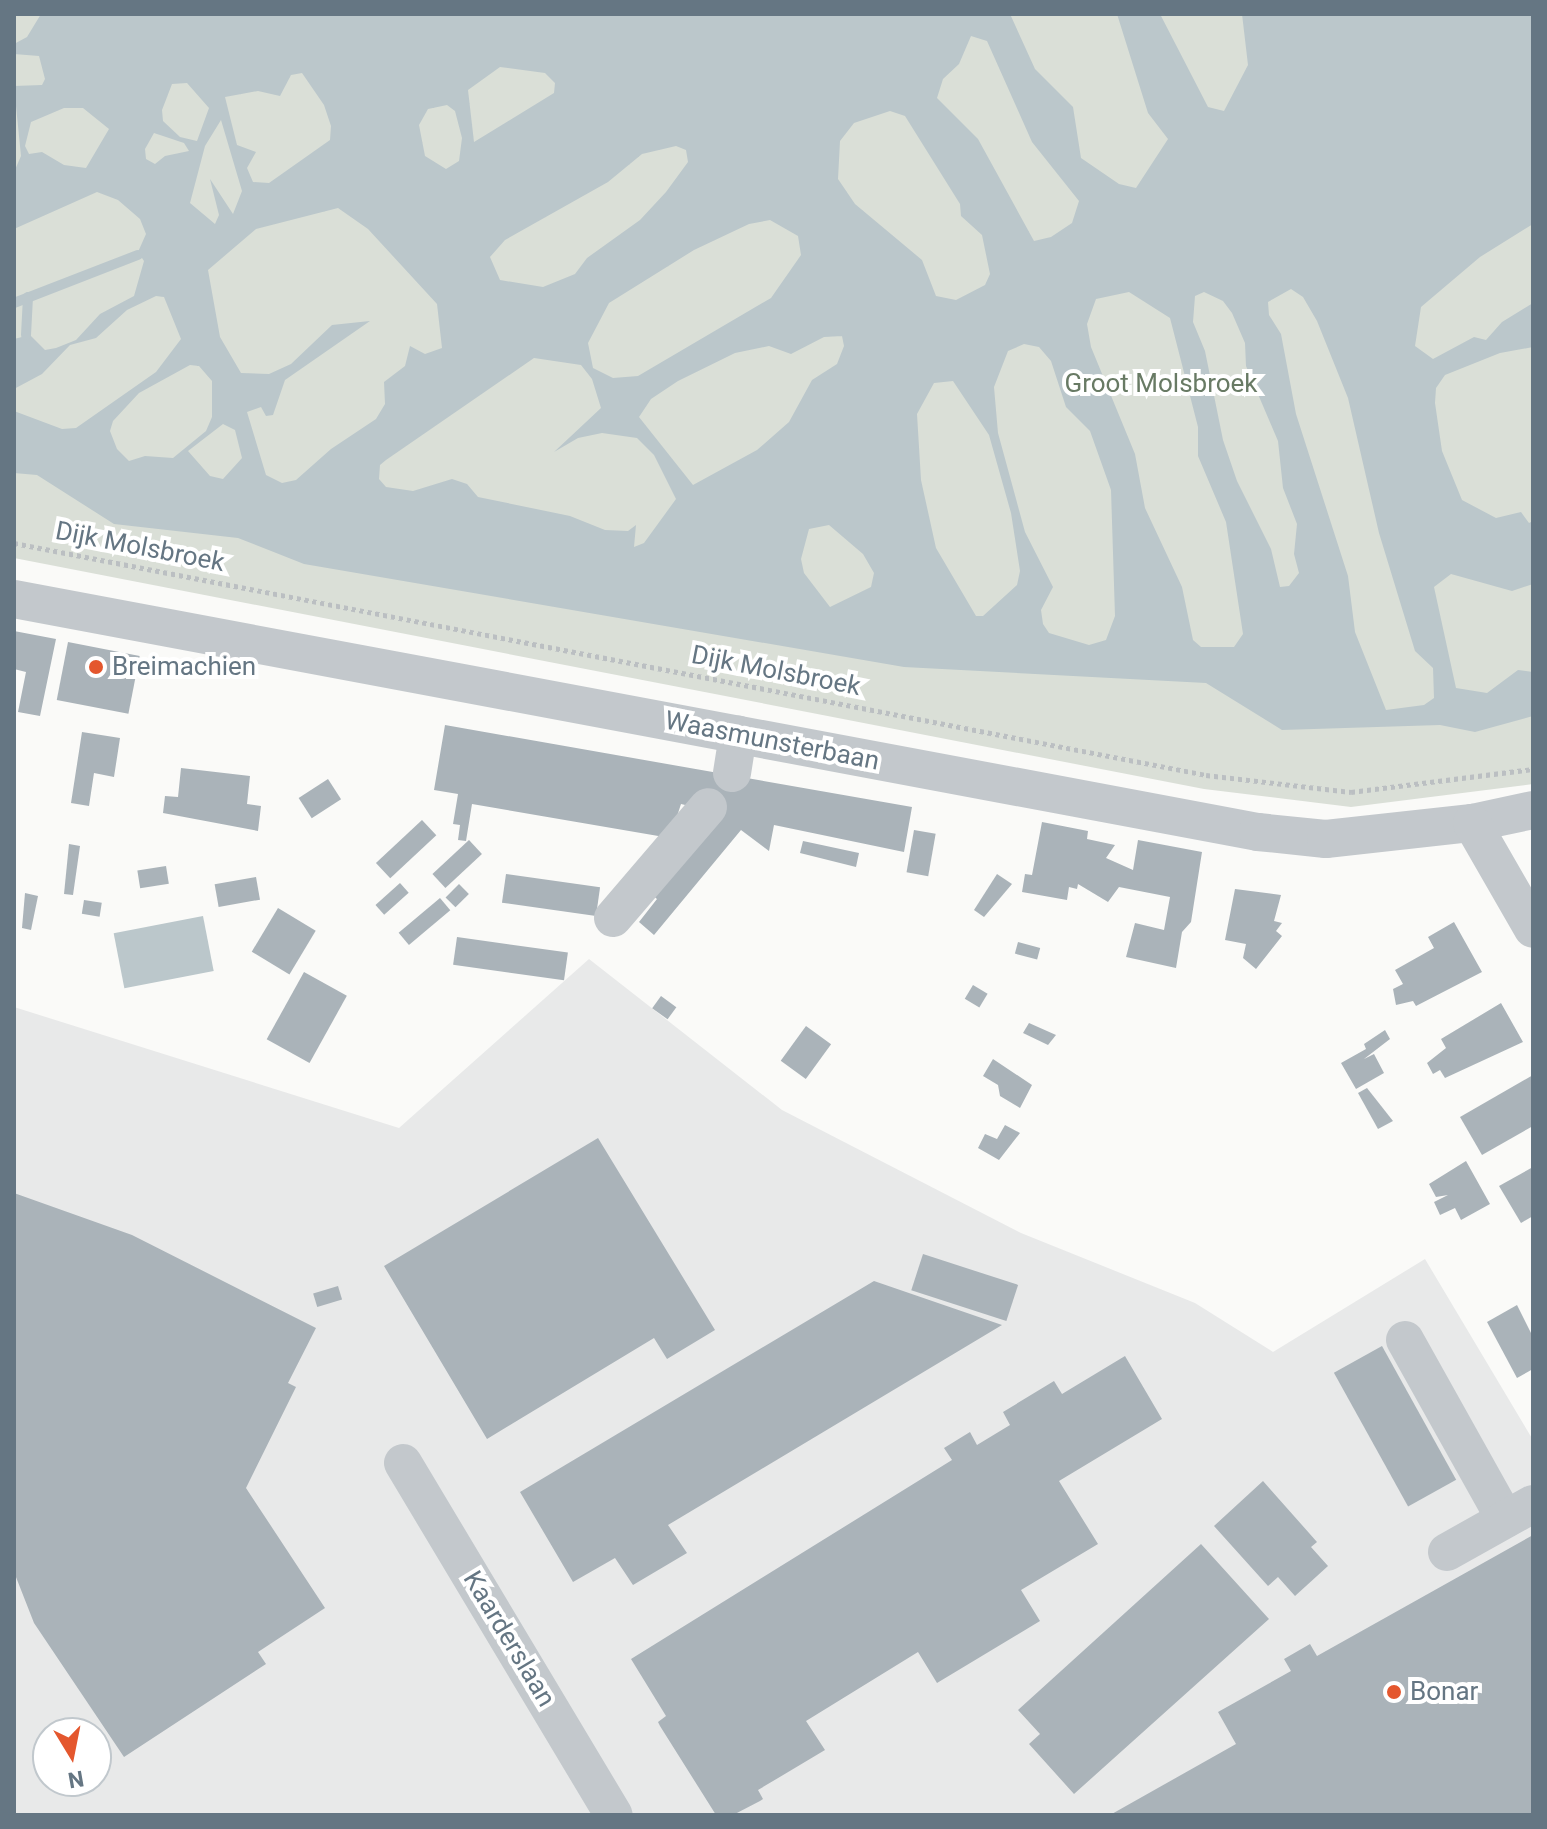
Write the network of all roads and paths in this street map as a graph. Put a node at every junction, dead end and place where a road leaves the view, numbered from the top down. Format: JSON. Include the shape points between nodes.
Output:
{"nodes":[{"id":1,"x":14,"y":543,"type":"edge"},
{"id":2,"x":14,"y":599,"type":"edge"},
{"id":3,"x":738,"y":734,"type":"junction"},
{"id":4,"x":1533,"y":769,"type":"edge"},
{"id":5,"x":732,"y":773,"type":"dead end"},
{"id":6,"x":708,"y":807,"type":"dead end"},
{"id":7,"x":1533,"y":810,"type":"edge"},
{"id":8,"x":1472,"y":823,"type":"junction"},
{"id":9,"x":613,"y":918,"type":"dead end"},
{"id":10,"x":1533,"y":929,"type":"edge"},
{"id":11,"x":1405,"y":1340,"type":"dead end"},
{"id":12,"x":403,"y":1463,"type":"dead end"},
{"id":13,"x":1519,"y":1512,"type":"edge"},
{"id":14,"x":1447,"y":1552,"type":"dead end"},
{"id":15,"x":614,"y":1815,"type":"edge"}],
"edges":[{"from":1,"to":4,"type":"path","name":"Dijk Molsbroek","via":[[1206,775],[1351,792]]},
{"from":2,"to":3,"type":"street","name":"Waasmunsterbaan"},
{"from":3,"to":5,"type":"street"},
{"from":3,"to":8,"type":"street","name":"Waasmunsterbaan","via":[[1258,832],[1326,839]]},
{"from":6,"to":9,"type":"street"},
{"from":7,"to":8,"type":"street","name":"Waasmunsterbaan"},
{"from":8,"to":10,"type":"street"},
{"from":11,"to":13,"type":"street"},
{"from":12,"to":15,"type":"street","name":"Kaarderslaan"},
{"from":13,"to":14,"type":"street"}]}
